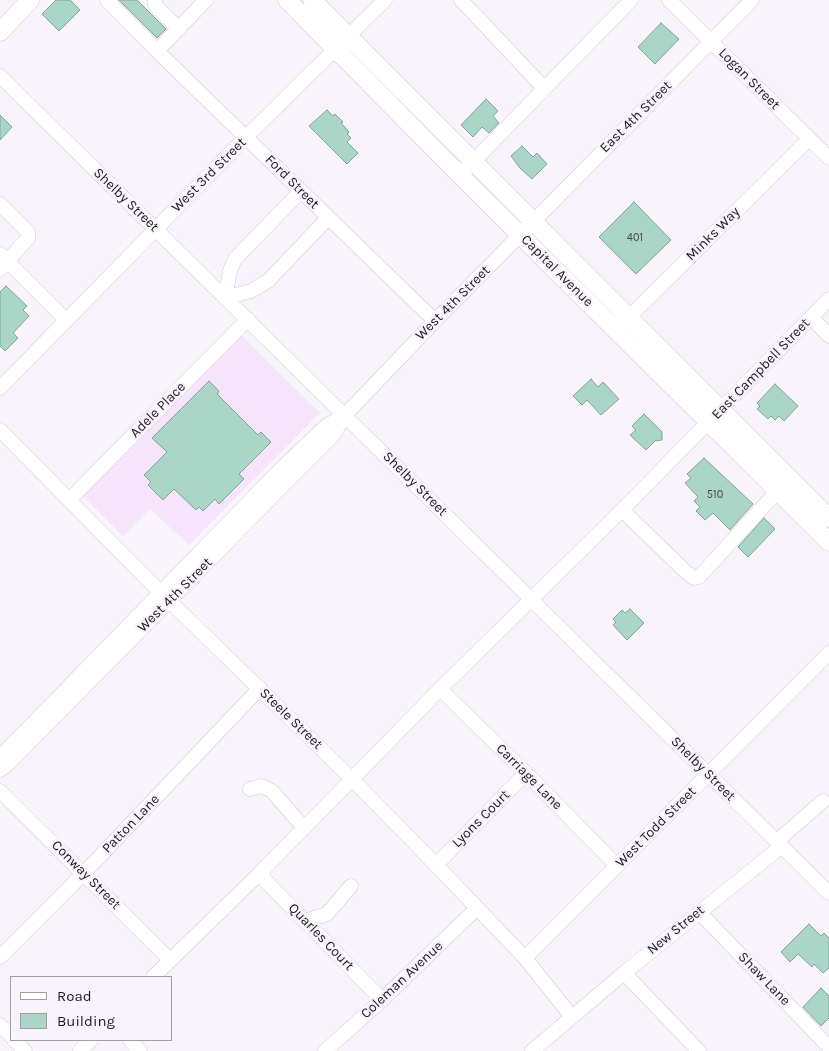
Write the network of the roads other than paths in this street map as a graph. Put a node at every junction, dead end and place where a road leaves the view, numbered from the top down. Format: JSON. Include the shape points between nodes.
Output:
{"nodes":[{"id":1,"x":30,"y":0,"type":"edge"},
{"id":2,"x":107,"y":0,"type":"edge"},
{"id":3,"x":155,"y":0,"type":"edge"},
{"id":4,"x":206,"y":0,"type":"edge"},
{"id":5,"x":287,"y":0,"type":"edge"},
{"id":6,"x":312,"y":0,"type":"edge"},
{"id":7,"x":385,"y":0,"type":"edge"},
{"id":8,"x":461,"y":0,"type":"edge"},
{"id":9,"x":631,"y":0,"type":"edge"},
{"id":10,"x":669,"y":0,"type":"edge"},
{"id":11,"x":752,"y":0,"type":"edge"},
{"id":12,"x":179,"y":29,"type":"junction"},
{"id":13,"x":0,"y":32,"type":"edge"},
{"id":14,"x":349,"y":37,"type":"junction"},
{"id":15,"x":711,"y":42,"type":"junction"},
{"id":16,"x":336,"y":50,"type":"junction"},
{"id":17,"x":157,"y":52,"type":"junction"},
{"id":18,"x":0,"y":76,"type":"edge"},
{"id":19,"x":544,"y":88,"type":"junction"},
{"id":20,"x":246,"y":137,"type":"junction"},
{"id":21,"x":809,"y":138,"type":"junction"},
{"id":22,"x":829,"y":158,"type":"edge"},
{"id":23,"x":473,"y":162,"type":"junction"},
{"id":24,"x":460,"y":175,"type":"junction"},
{"id":25,"x":301,"y":191,"type":"junction"},
{"id":26,"x":0,"y":204,"type":"edge"},
{"id":27,"x":328,"y":218,"type":"junction"},
{"id":28,"x":533,"y":221,"type":"junction"},
{"id":29,"x":156,"y":229,"type":"junction"},
{"id":30,"x":521,"y":235,"type":"junction"},
{"id":31,"x":2,"y":262,"type":"edge"},
{"id":32,"x":225,"y":298,"type":"junction"},
{"id":33,"x":829,"y":299,"type":"edge"},
{"id":34,"x":811,"y":317,"type":"junction"},
{"id":35,"x":248,"y":319,"type":"junction"},
{"id":36,"x":66,"y":320,"type":"junction"},
{"id":37,"x":435,"y":321,"type":"junction"},
{"id":38,"x":622,"y":324,"type":"junction"},
{"id":39,"x":829,"y":336,"type":"edge"},
{"id":40,"x":0,"y":388,"type":"edge"},
{"id":41,"x":345,"y":415,"type":"junction"},
{"id":42,"x":715,"y":416,"type":"junction"},
{"id":43,"x":0,"y":430,"type":"edge"},
{"id":44,"x":783,"y":484,"type":"junction"},
{"id":45,"x":69,"y":500,"type":"junction"},
{"id":46,"x":622,"y":510,"type":"junction"},
{"id":47,"x":829,"y":518,"type":"edge"},
{"id":48,"x":829,"y":542,"type":"edge"},
{"id":49,"x":166,"y":597,"type":"junction"},
{"id":50,"x":531,"y":600,"type":"junction"},
{"id":51,"x":829,"y":653,"type":"edge"},
{"id":52,"x":260,"y":688,"type":"junction"},
{"id":53,"x":440,"y":689,"type":"junction"},
{"id":54,"x":0,"y":757,"type":"edge"},
{"id":55,"x":0,"y":770,"type":"edge"},
{"id":56,"x":526,"y":773,"type":"junction"},
{"id":57,"x":708,"y":774,"type":"junction"},
{"id":58,"x":351,"y":778,"type":"junction"},
{"id":59,"x":250,"y":789,"type":"dead end"},
{"id":60,"x":0,"y":791,"type":"edge"},
{"id":61,"x":823,"y":801,"type":"dead end"},
{"id":62,"x":304,"y":828,"type":"junction"},
{"id":63,"x":779,"y":844,"type":"junction"},
{"id":64,"x":436,"y":865,"type":"junction"},
{"id":65,"x":617,"y":866,"type":"junction"},
{"id":66,"x":84,"y":873,"type":"junction"},
{"id":67,"x":259,"y":874,"type":"junction"},
{"id":68,"x":351,"y":886,"type":"dead end"},
{"id":69,"x":829,"y":893,"type":"edge"},
{"id":70,"x":477,"y":908,"type":"junction"},
{"id":71,"x":699,"y":912,"type":"junction"},
{"id":72,"x":305,"y":921,"type":"junction"},
{"id":73,"x":0,"y":957,"type":"edge"},
{"id":74,"x":525,"y":958,"type":"junction"},
{"id":75,"x":170,"y":960,"type":"junction"},
{"id":76,"x":624,"y":973,"type":"junction"},
{"id":77,"x":154,"y":976,"type":"edge"},
{"id":78,"x":382,"y":1000,"type":"junction"},
{"id":79,"x":572,"y":1017,"type":"junction"},
{"id":80,"x":0,"y":1024,"type":"edge"},
{"id":81,"x":10,"y":1035,"type":"edge"},
{"id":82,"x":15,"y":1041,"type":"edge"},
{"id":83,"x":90,"y":1041,"type":"edge"},
{"id":84,"x":131,"y":1041,"type":"edge"},
{"id":85,"x":829,"y":1047,"type":"edge"},
{"id":86,"x":25,"y":1051,"type":"edge"},
{"id":87,"x":80,"y":1051,"type":"edge"},
{"id":88,"x":140,"y":1051,"type":"edge"},
{"id":89,"x":325,"y":1051,"type":"edge"},
{"id":90,"x":532,"y":1051,"type":"edge"},
{"id":91,"x":699,"y":1051,"type":"edge"},
{"id":92,"x":825,"y":1051,"type":"edge"}],
"edges":[{"from":1,"to":13,"type":"main road"},
{"from":2,"to":17,"type":"street","name":"Ford Street"},
{"from":3,"to":12,"type":"street","via":[[155,5]]},
{"from":4,"to":12,"type":"street"},
{"from":5,"to":16,"type":"main road","name":"Capital Avenue"},
{"from":6,"to":14,"type":"main road","name":"Capital Avenue"},
{"from":7,"to":14,"type":"street","name":"West 3rd Street"},
{"from":8,"to":19,"type":"street"},
{"from":9,"to":19,"type":"street"},
{"from":10,"to":15,"type":"street","name":"Logan Street"},
{"from":11,"to":15,"type":"street","name":"East 4th Street"},
{"from":12,"to":17,"type":"street"},
{"from":14,"to":16,"type":"street","name":"West 3rd Street"},
{"from":14,"to":23,"type":"main road","name":"Capital Avenue"},
{"from":15,"to":21,"type":"street","name":"Logan Street"},
{"from":15,"to":28,"type":"street","name":"East 4th Street"},
{"from":16,"to":20,"type":"street","name":"West 3rd Street"},
{"from":16,"to":24,"type":"main road","name":"Capital Avenue"},
{"from":17,"to":20,"type":"street","name":"Ford Street"},
{"from":18,"to":29,"type":"street","name":"Shelby Street"},
{"from":19,"to":23,"type":"street"},
{"from":20,"to":25,"type":"street","name":"Ford Street"},
{"from":20,"to":29,"type":"street","name":"West 3rd Street"},
{"from":21,"to":22,"type":"street","name":"Logan Street"},
{"from":21,"to":38,"type":"street","name":"Minks Way"},
{"from":23,"to":24,"type":"street"},
{"from":23,"to":28,"type":"main road","name":"Capital Avenue"},
{"from":24,"to":30,"type":"main road","name":"Capital Avenue"},
{"from":25,"to":27,"type":"street","name":"Ford Street"},
{"from":25,"to":32,"type":"street","via":[[235,259]]},
{"from":26,"to":31,"type":"street","via":[[28,232],[28,238]]},
{"from":27,"to":32,"type":"street","via":[[268,281],[251,291]]},
{"from":27,"to":37,"type":"street","name":"Ford Street"},
{"from":28,"to":30,"type":"street","name":"East 4th Street"},
{"from":28,"to":38,"type":"main road","name":"Capital Avenue"},
{"from":29,"to":32,"type":"street","name":"Shelby Street"},
{"from":29,"to":36,"type":"street","name":"West 3rd Street"},
{"from":30,"to":37,"type":"street","name":"West 4th Street"},
{"from":30,"to":38,"type":"main road","name":"Capital Avenue"},
{"from":31,"to":36,"type":"street"},
{"from":32,"to":35,"type":"street","name":"Shelby Street"},
{"from":33,"to":34,"type":"street","name":"East Campbell Street"},
{"from":34,"to":39,"type":"street"},
{"from":34,"to":42,"type":"street","name":"East Campbell Street"},
{"from":35,"to":41,"type":"street","name":"Shelby Street"},
{"from":35,"to":45,"type":"street","name":"Adele Place"},
{"from":36,"to":40,"type":"street","name":"West 3rd Street"},
{"from":37,"to":41,"type":"street","name":"West 4th Street"},
{"from":38,"to":42,"type":"main road","name":"Capital Avenue"},
{"from":41,"to":49,"type":"street","name":"West 4th Street","via":[[334,434]]},
{"from":41,"to":50,"type":"street","name":"Shelby Street"},
{"from":42,"to":44,"type":"main road","name":"Capital Avenue"},
{"from":42,"to":46,"type":"street","name":"East Campbell Street"},
{"from":43,"to":45,"type":"street","name":"Steele Street"},
{"from":44,"to":46,"type":"street","via":[[699,577],[694,578]]},
{"from":44,"to":47,"type":"main road","name":"Capital Avenue"},
{"from":44,"to":48,"type":"main road","name":"Capital Avenue"},
{"from":45,"to":49,"type":"street","name":"Steele Street"},
{"from":46,"to":50,"type":"street","name":"East Campbell Street"},
{"from":49,"to":52,"type":"street","name":"Steele Street"},
{"from":49,"to":54,"type":"street","name":"West 4th Street"},
{"from":49,"to":55,"type":"street","name":"West 4th Street"},
{"from":50,"to":53,"type":"street","name":"East Campbell Street"},
{"from":50,"to":57,"type":"street","name":"Shelby Street"},
{"from":51,"to":57,"type":"street","name":"West Todd Street"},
{"from":52,"to":58,"type":"street","name":"Steele Street"},
{"from":52,"to":66,"type":"street","name":"Patton Lane"},
{"from":53,"to":56,"type":"street","name":"Carriage Lane"},
{"from":53,"to":58,"type":"street","name":"East Campbell Street"},
{"from":56,"to":64,"type":"street","name":"Lyons Court"},
{"from":56,"to":65,"type":"street","name":"Carriage Lane"},
{"from":57,"to":63,"type":"street","name":"Shelby Street"},
{"from":57,"to":65,"type":"street","name":"West Todd Street"},
{"from":58,"to":62,"type":"street","name":"East Campbell Street"},
{"from":58,"to":64,"type":"street","name":"Steele Street"},
{"from":59,"to":62,"type":"street","via":[[261,786],[272,791]]},
{"from":60,"to":66,"type":"street","name":"Conway Street"},
{"from":61,"to":63,"type":"street","name":"New Street"},
{"from":62,"to":67,"type":"street","name":"East Campbell Street"},
{"from":63,"to":69,"type":"street","name":"Shelby Street"},
{"from":63,"to":71,"type":"street","name":"New Street"},
{"from":64,"to":70,"type":"street","name":"Steele Street"},
{"from":65,"to":74,"type":"street","name":"West Todd Street"},
{"from":66,"to":73,"type":"street","name":"Patton Lane"},
{"from":66,"to":75,"type":"street","name":"Conway Street"},
{"from":67,"to":72,"type":"street","name":"Quarles Court"},
{"from":67,"to":75,"type":"street","name":"East Campbell Street"},
{"from":68,"to":72,"type":"street","via":[[327,914]]},
{"from":70,"to":74,"type":"street","name":"Steele Street"},
{"from":70,"to":78,"type":"street","name":"Coleman Avenue"},
{"from":71,"to":76,"type":"street","name":"New Street"},
{"from":71,"to":85,"type":"street","name":"Shaw Lane"},
{"from":72,"to":78,"type":"street","name":"Quarles Court"},
{"from":74,"to":79,"type":"street","name":"Steele Street"},
{"from":75,"to":77,"type":"street","name":"East Campbell Street"},
{"from":76,"to":79,"type":"street","name":"New Street"},
{"from":76,"to":91,"type":"street"},
{"from":78,"to":89,"type":"street","name":"Coleman Avenue"},
{"from":79,"to":90,"type":"street","name":"New Street"},
{"from":80,"to":81,"type":"street"},
{"from":82,"to":86,"type":"street"},
{"from":83,"to":87,"type":"street"},
{"from":84,"to":88,"type":"street"},
{"from":85,"to":92,"type":"street"}]}
